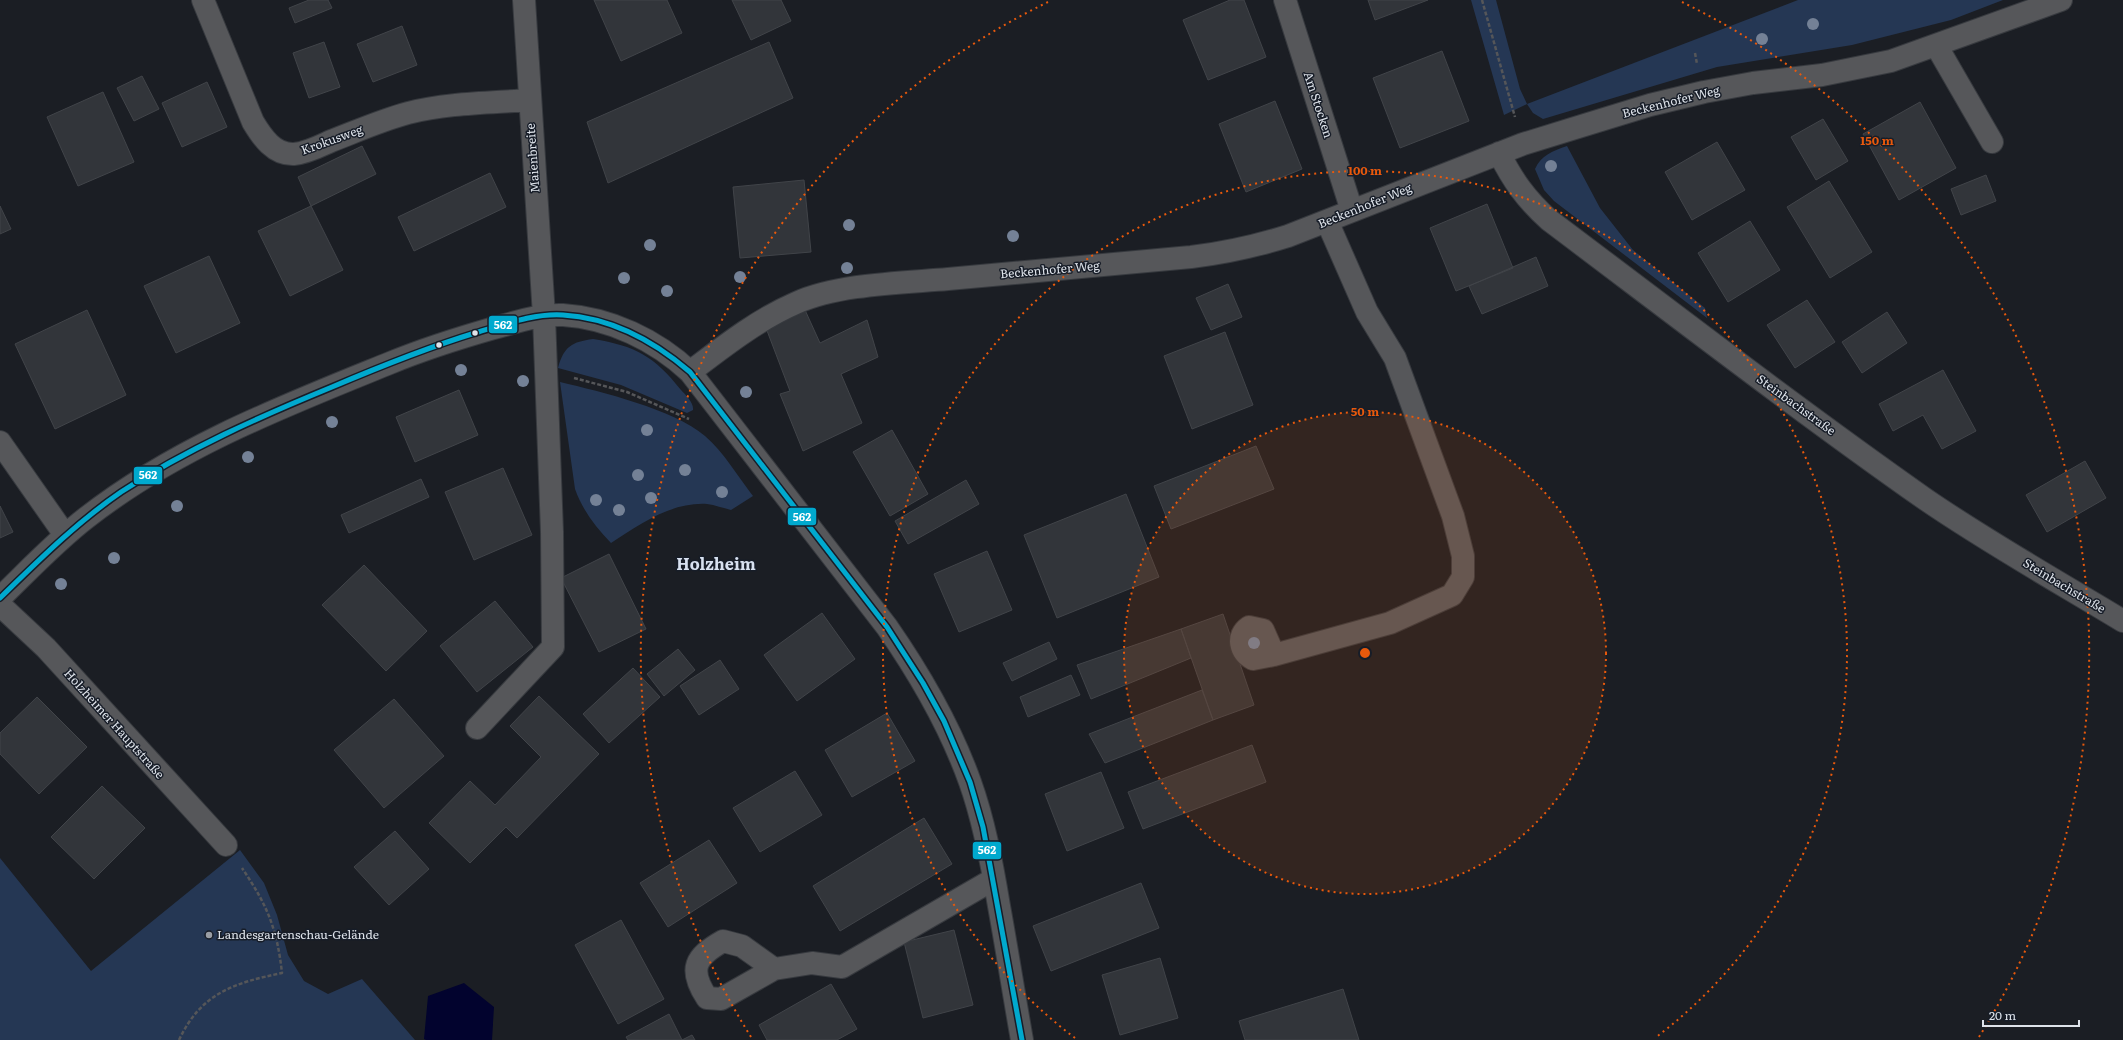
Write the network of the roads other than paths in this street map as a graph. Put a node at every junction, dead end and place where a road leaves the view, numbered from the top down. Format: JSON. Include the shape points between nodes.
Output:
{"nodes":[{"id":1,"x":203,"y":0,"type":"edge"},
{"id":2,"x":524,"y":0,"type":"edge"},
{"id":3,"x":1285,"y":0,"type":"edge"},
{"id":4,"x":2061,"y":0,"type":"edge"},
{"id":5,"x":1936,"y":45,"type":"junction"},
{"id":6,"x":529,"y":100,"type":"junction"},
{"id":7,"x":1992,"y":142,"type":"dead end"},
{"id":8,"x":1499,"y":154,"type":"junction"},
{"id":9,"x":1352,"y":211,"type":"junction"},
{"id":10,"x":1327,"y":221,"type":"junction"},
{"id":11,"x":544,"y":316,"type":"junction"},
{"id":12,"x":690,"y":372,"type":"junction"},
{"id":13,"x":0,"y":442,"type":"edge"},
{"id":14,"x":65,"y":535,"type":"junction"},
{"id":15,"x":0,"y":598,"type":"edge"},
{"id":16,"x":0,"y":605,"type":"edge"},
{"id":17,"x":2123,"y":621,"type":"edge"},
{"id":18,"x":1274,"y":655,"type":"dead end"},
{"id":19,"x":477,"y":728,"type":"dead end"},
{"id":20,"x":226,"y":845,"type":"road end"},
{"id":21,"x":994,"y":879,"type":"junction"},
{"id":22,"x":774,"y":969,"type":"dead end"},
{"id":23,"x":1022,"y":1040,"type":"edge"}],
"edges":[{"from":1,"to":6,"type":"street","name":"Krokusweg","via":[[253,122],[262,137],[282,152],[293,154],[308,150],[408,113],[464,104]]},
{"from":2,"to":6,"type":"street","name":"Maienbreite"},
{"from":3,"to":9,"type":"street","name":"Am Stocken"},
{"from":4,"to":5,"type":"street","name":"Beckenhofer Weg"},
{"from":5,"to":7,"type":"street"},
{"from":5,"to":8,"type":"street","name":"Beckenhofer Weg","via":[[1852,70],[1753,83],[1650,105],[1523,144]]},
{"from":6,"to":11,"type":"street","name":"Maienbreite"},
{"from":8,"to":9,"type":"street","name":"Beckenhofer Weg"},
{"from":8,"to":17,"type":"street","name":"Steinbachstraße","via":[[1529,202],[1549,220],[1787,399],[1973,531]]},
{"from":9,"to":10,"type":"street","name":"Beckenhofer Weg"},
{"from":10,"to":12,"type":"street","name":"Beckenhofer Weg","via":[[1281,238],[1228,253],[892,284],[816,296],[765,319]]},
{"from":10,"to":18,"type":"street","via":[[1367,312],[1395,358],[1453,516],[1463,556],[1463,577],[1452,595],[1390,623]]},
{"from":11,"to":12,"type":"street","via":[[562,315],[594,319],[623,329],[660,348]]},
{"from":11,"to":14,"type":"street","via":[[433,346],[295,401],[227,432],[136,483]]},
{"from":11,"to":19,"type":"street","name":"Maienbreite","via":[[552,532],[553,646]]},
{"from":12,"to":21,"type":"street","via":[[850,578],[916,668],[952,735],[971,782]]},
{"from":13,"to":14,"type":"street"},
{"from":14,"to":15,"type":"street"},
{"from":16,"to":20,"type":"street","name":"Holzheimer Hauptstraße","via":[[46,648]]},
{"from":21,"to":22,"type":"street","via":[[842,967],[812,963]]},
{"from":21,"to":23,"type":"street"}]}
